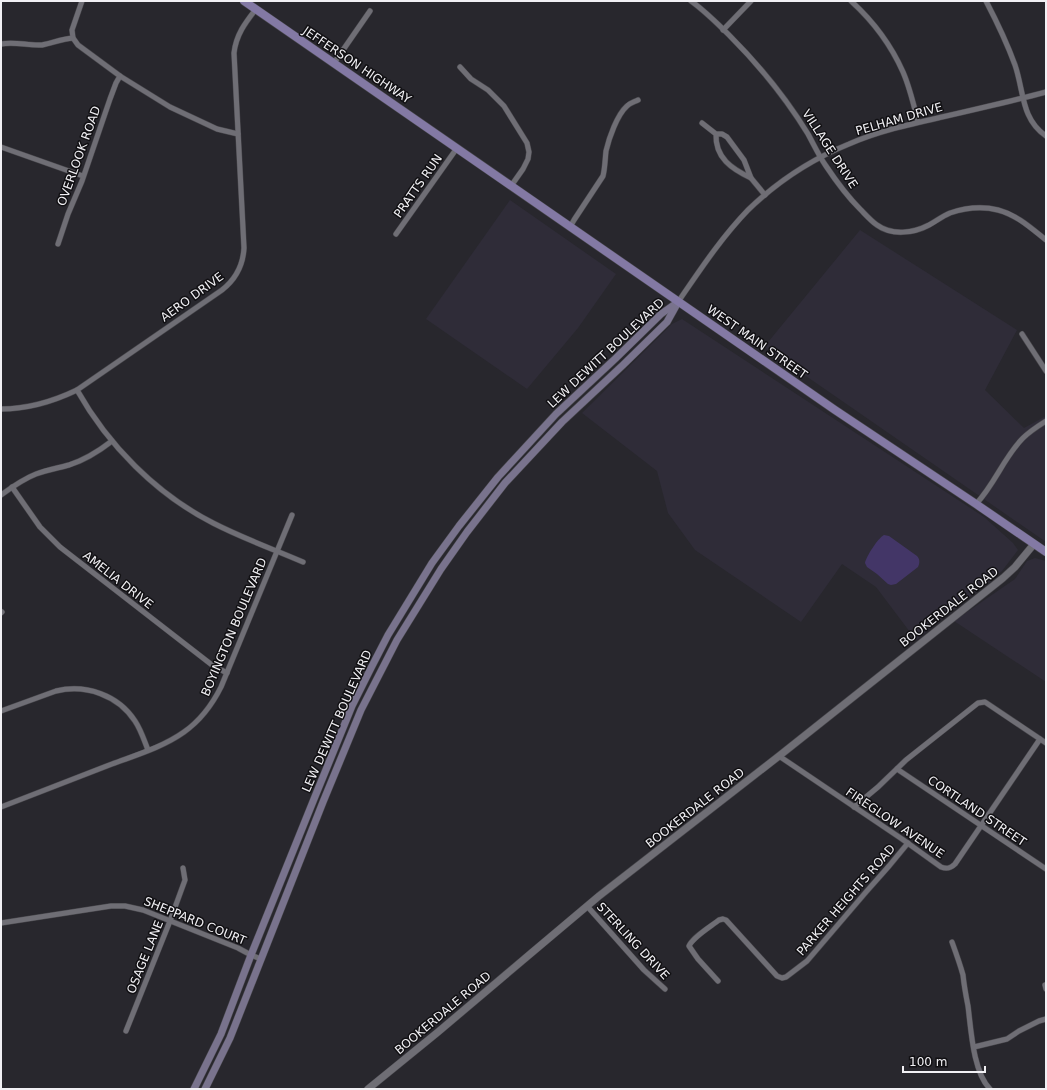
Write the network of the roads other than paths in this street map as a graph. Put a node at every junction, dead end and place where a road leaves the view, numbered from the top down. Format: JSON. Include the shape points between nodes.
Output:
{"nodes":[{"id":1,"x":82,"y":1,"type":"edge"},
{"id":2,"x":244,"y":1,"type":"edge"},
{"id":3,"x":691,"y":1,"type":"edge"},
{"id":4,"x":751,"y":1,"type":"edge"},
{"id":5,"x":851,"y":1,"type":"edge"},
{"id":6,"x":986,"y":1,"type":"edge"},
{"id":7,"x":256,"y":9,"type":"junction"},
{"id":8,"x":370,"y":11,"type":"dead end"},
{"id":9,"x":723,"y":30,"type":"junction"},
{"id":10,"x":73,"y":38,"type":"junction"},
{"id":11,"x":1,"y":44,"type":"edge"},
{"id":12,"x":334,"y":63,"type":"junction"},
{"id":13,"x":460,"y":67,"type":"dead end"},
{"id":14,"x":120,"y":76,"type":"junction"},
{"id":15,"x":1046,"y":92,"type":"edge"},
{"id":16,"x":1024,"y":98,"type":"junction"},
{"id":17,"x":638,"y":100,"type":"dead end"},
{"id":18,"x":702,"y":122,"type":"dead end"},
{"id":19,"x":918,"y":122,"type":"junction"},
{"id":20,"x":238,"y":134,"type":"junction"},
{"id":21,"x":716,"y":134,"type":"junction"},
{"id":22,"x":1046,"y":136,"type":"edge"},
{"id":23,"x":1,"y":147,"type":"edge"},
{"id":24,"x":457,"y":148,"type":"junction"},
{"id":25,"x":821,"y":157,"type":"junction"},
{"id":26,"x":83,"y":176,"type":"junction"},
{"id":27,"x":752,"y":178,"type":"junction"},
{"id":28,"x":512,"y":186,"type":"junction"},
{"id":29,"x":765,"y":195,"type":"junction"},
{"id":30,"x":570,"y":228,"type":"junction"},
{"id":31,"x":396,"y":234,"type":"dead end"},
{"id":32,"x":1046,"y":240,"type":"edge"},
{"id":33,"x":58,"y":244,"type":"dead end"},
{"id":34,"x":678,"y":302,"type":"junction"},
{"id":35,"x":1022,"y":334,"type":"dead end"},
{"id":36,"x":1046,"y":371,"type":"edge"},
{"id":37,"x":76,"y":390,"type":"junction"},
{"id":38,"x":1,"y":409,"type":"edge"},
{"id":39,"x":1046,"y":421,"type":"edge"},
{"id":40,"x":112,"y":441,"type":"junction"},
{"id":41,"x":12,"y":488,"type":"junction"},
{"id":42,"x":1,"y":494,"type":"edge"},
{"id":43,"x":976,"y":504,"type":"junction"},
{"id":44,"x":292,"y":515,"type":"dead end"},
{"id":45,"x":1034,"y":544,"type":"junction"},
{"id":46,"x":277,"y":551,"type":"junction"},
{"id":47,"x":1046,"y":552,"type":"edge"},
{"id":48,"x":303,"y":562,"type":"dead end"},
{"id":49,"x":227,"y":673,"type":"junction"},
{"id":50,"x":352,"y":706,"type":"junction"},
{"id":51,"x":361,"y":710,"type":"junction"},
{"id":52,"x":1,"y":711,"type":"edge"},
{"id":53,"x":1040,"y":739,"type":"junction"},
{"id":54,"x":1046,"y":743,"type":"edge"},
{"id":55,"x":148,"y":750,"type":"junction"},
{"id":56,"x":779,"y":756,"type":"junction"},
{"id":57,"x":897,"y":769,"type":"junction"},
{"id":58,"x":1,"y":807,"type":"edge"},
{"id":59,"x":854,"y":807,"type":"junction"},
{"id":60,"x":981,"y":826,"type":"junction"},
{"id":61,"x":908,"y":843,"type":"junction"},
{"id":62,"x":183,"y":868,"type":"dead end"},
{"id":63,"x":1046,"y":870,"type":"edge"},
{"id":64,"x":587,"y":906,"type":"junction"},
{"id":65,"x":170,"y":921,"type":"junction"},
{"id":66,"x":1,"y":923,"type":"edge"},
{"id":67,"x":952,"y":942,"type":"dead end"},
{"id":68,"x":251,"y":955,"type":"junction"},
{"id":69,"x":262,"y":959,"type":"junction"},
{"id":70,"x":718,"y":981,"type":"dead end"},
{"id":71,"x":665,"y":989,"type":"dead end"},
{"id":72,"x":1046,"y":1019,"type":"edge"},
{"id":73,"x":126,"y":1031,"type":"dead end"},
{"id":74,"x":974,"y":1047,"type":"junction"},
{"id":75,"x":194,"y":1089,"type":"edge"},
{"id":76,"x":205,"y":1089,"type":"edge"},
{"id":77,"x":368,"y":1089,"type":"edge"},
{"id":78,"x":990,"y":1089,"type":"edge"}],
"edges":[{"from":1,"to":10,"type":"street","via":[[72,30]]},
{"from":2,"to":7,"type":"main road","name":"JEFFERSON HIGHWAY"},
{"from":3,"to":9,"type":"street","name":"VILLAGE DRIVE"},
{"from":4,"to":9,"type":"street"},
{"from":5,"to":19,"type":"street","via":[[869,19],[893,52],[906,80]]},
{"from":6,"to":16,"type":"street","via":[[1016,66]]},
{"from":7,"to":12,"type":"main road","name":"JEFFERSON HIGHWAY"},
{"from":7,"to":20,"type":"street","name":"AERO DRIVE","via":[[239,33],[235,45]]},
{"from":8,"to":12,"type":"street"},
{"from":9,"to":25,"type":"street","name":"VILLAGE DRIVE","via":[[777,89]]},
{"from":10,"to":11,"type":"street","via":[[42,45]]},
{"from":10,"to":14,"type":"street","via":[[78,45]]},
{"from":12,"to":24,"type":"main road","name":"JEFFERSON HIGHWAY"},
{"from":13,"to":28,"type":"street","via":[[504,106],[527,143],[528,159]]},
{"from":14,"to":20,"type":"street","via":[[170,107],[209,126]]},
{"from":14,"to":26,"type":"street","name":"OVERLOOK ROAD"},
{"from":15,"to":16,"type":"street","name":"PELHAM DRIVE"},
{"from":16,"to":19,"type":"street","name":"PELHAM DRIVE"},
{"from":16,"to":22,"type":"street","via":[[1029,118]]},
{"from":17,"to":30,"type":"street","via":[[627,106],[616,123],[607,149],[603,176]]},
{"from":18,"to":21,"type":"street"},
{"from":19,"to":25,"type":"street","name":"PELHAM DRIVE","via":[[867,137]]},
{"from":20,"to":37,"type":"street","name":"AERO DRIVE","via":[[244,248],[242,264],[237,275],[222,290]]},
{"from":21,"to":27,"type":"street","via":[[727,137],[744,160]]},
{"from":21,"to":27,"type":"street","via":[[716,144],[727,164]]},
{"from":23,"to":26,"type":"street"},
{"from":24,"to":28,"type":"main road","name":"WEST MAIN STREET"},
{"from":24,"to":31,"type":"street","name":"PRATTS RUN"},
{"from":25,"to":29,"type":"street","name":"PELHAM DRIVE"},
{"from":25,"to":32,"type":"street","name":"VILLAGE DRIVE","via":[[854,203],[877,226],[898,232],[912,231],[958,210],[989,208],[1016,217]]},
{"from":26,"to":33,"type":"street","name":"OVERLOOK ROAD"},
{"from":27,"to":29,"type":"street"},
{"from":28,"to":30,"type":"main road","name":"WEST MAIN STREET"},
{"from":29,"to":34,"type":"street","name":"PELHAM DRIVE","via":[[725,236]]},
{"from":30,"to":34,"type":"main road","name":"WEST MAIN STREET"},
{"from":34,"to":43,"type":"main road","name":"WEST MAIN STREET","via":[[854,424]]},
{"from":34,"to":50,"type":"main road","name":"LEW DEWITT BOULEVARD","via":[[661,314],[556,414],[498,477],[432,563],[388,635]]},
{"from":34,"to":51,"type":"main road","name":"LEW DEWITT BOULEVARD","via":[[667,322],[562,422],[505,483],[441,568],[397,640]]},
{"from":35,"to":36,"type":"street"},
{"from":37,"to":38,"type":"street","name":"AERO DRIVE","via":[[45,403]]},
{"from":37,"to":40,"type":"street"},
{"from":39,"to":43,"type":"street","via":[[1022,439]]},
{"from":40,"to":41,"type":"street","via":[[85,458],[35,474]]},
{"from":40,"to":46,"type":"street","via":[[148,478],[195,513]]},
{"from":41,"to":42,"type":"street"},
{"from":41,"to":49,"type":"street","name":"AMELIA DRIVE","via":[[40,527],[60,547],[212,665]]},
{"from":43,"to":45,"type":"main road","name":"WEST MAIN STREET"},
{"from":44,"to":46,"type":"street","name":"BOYINGTON BOULEVARD"},
{"from":45,"to":47,"type":"main road","name":"WEST MAIN STREET"},
{"from":45,"to":56,"type":"street","name":"BOOKERDALE ROAD","via":[[1003,578]]},
{"from":46,"to":48,"type":"street"},
{"from":46,"to":49,"type":"street","name":"BOYINGTON BOULEVARD"},
{"from":49,"to":55,"type":"street","name":"BOYINGTON BOULEVARD","via":[[215,699],[199,720],[172,739]]},
{"from":50,"to":51,"type":"street"},
{"from":50,"to":68,"type":"main road","name":"LEW DEWITT BOULEVARD"},
{"from":51,"to":69,"type":"main road","name":"LEW DEWITT BOULEVARD"},
{"from":52,"to":55,"type":"street","via":[[63,689],[97,692],[111,698],[129,713],[140,729]]},
{"from":53,"to":54,"type":"street"},
{"from":53,"to":57,"type":"street","via":[[986,702],[982,702],[976,704]]},
{"from":53,"to":60,"type":"street","name":"FIREGLOW AVENUE"},
{"from":55,"to":58,"type":"street","name":"BOYINGTON BOULEVARD"},
{"from":56,"to":59,"type":"street","name":"FIREGLOW AVENUE"},
{"from":56,"to":64,"type":"street","name":"BOOKERDALE ROAD"},
{"from":57,"to":59,"type":"street"},
{"from":57,"to":60,"type":"street","name":"CORTLAND STREET"},
{"from":59,"to":61,"type":"street","name":"FIREGLOW AVENUE"},
{"from":60,"to":61,"type":"street","name":"FIREGLOW AVENUE","via":[[955,864],[949,868],[941,867]]},
{"from":60,"to":63,"type":"street","name":"CORTLAND STREET"},
{"from":61,"to":70,"type":"street","name":"PARKER HEIGHTS ROAD","via":[[816,952],[786,977],[777,976],[726,920],[719,920],[689,944],[698,959]]},
{"from":62,"to":65,"type":"street","name":"OSAGE LANE","via":[[186,880]]},
{"from":64,"to":71,"type":"street","name":"STERLING DRIVE","via":[[644,970]]},
{"from":64,"to":77,"type":"street","name":"BOOKERDALE ROAD"},
{"from":65,"to":66,"type":"street","name":"SHEPPARD COURT","via":[[143,910],[117,906]]},
{"from":65,"to":68,"type":"street","name":"SHEPPARD COURT"},
{"from":65,"to":73,"type":"street","name":"OSAGE LANE"},
{"from":67,"to":74,"type":"street","via":[[962,973]]},
{"from":68,"to":69,"type":"street","name":"SHEPPARD COURT"},
{"from":68,"to":75,"type":"main road","name":"LEW DEWITT BOULEVARD","via":[[221,1034]]},
{"from":69,"to":76,"type":"main road","name":"LEW DEWITT BOULEVARD","via":[[230,1038]]},
{"from":72,"to":74,"type":"street","via":[[1007,1039]]},
{"from":74,"to":78,"type":"street","via":[[977,1064]]}]}
